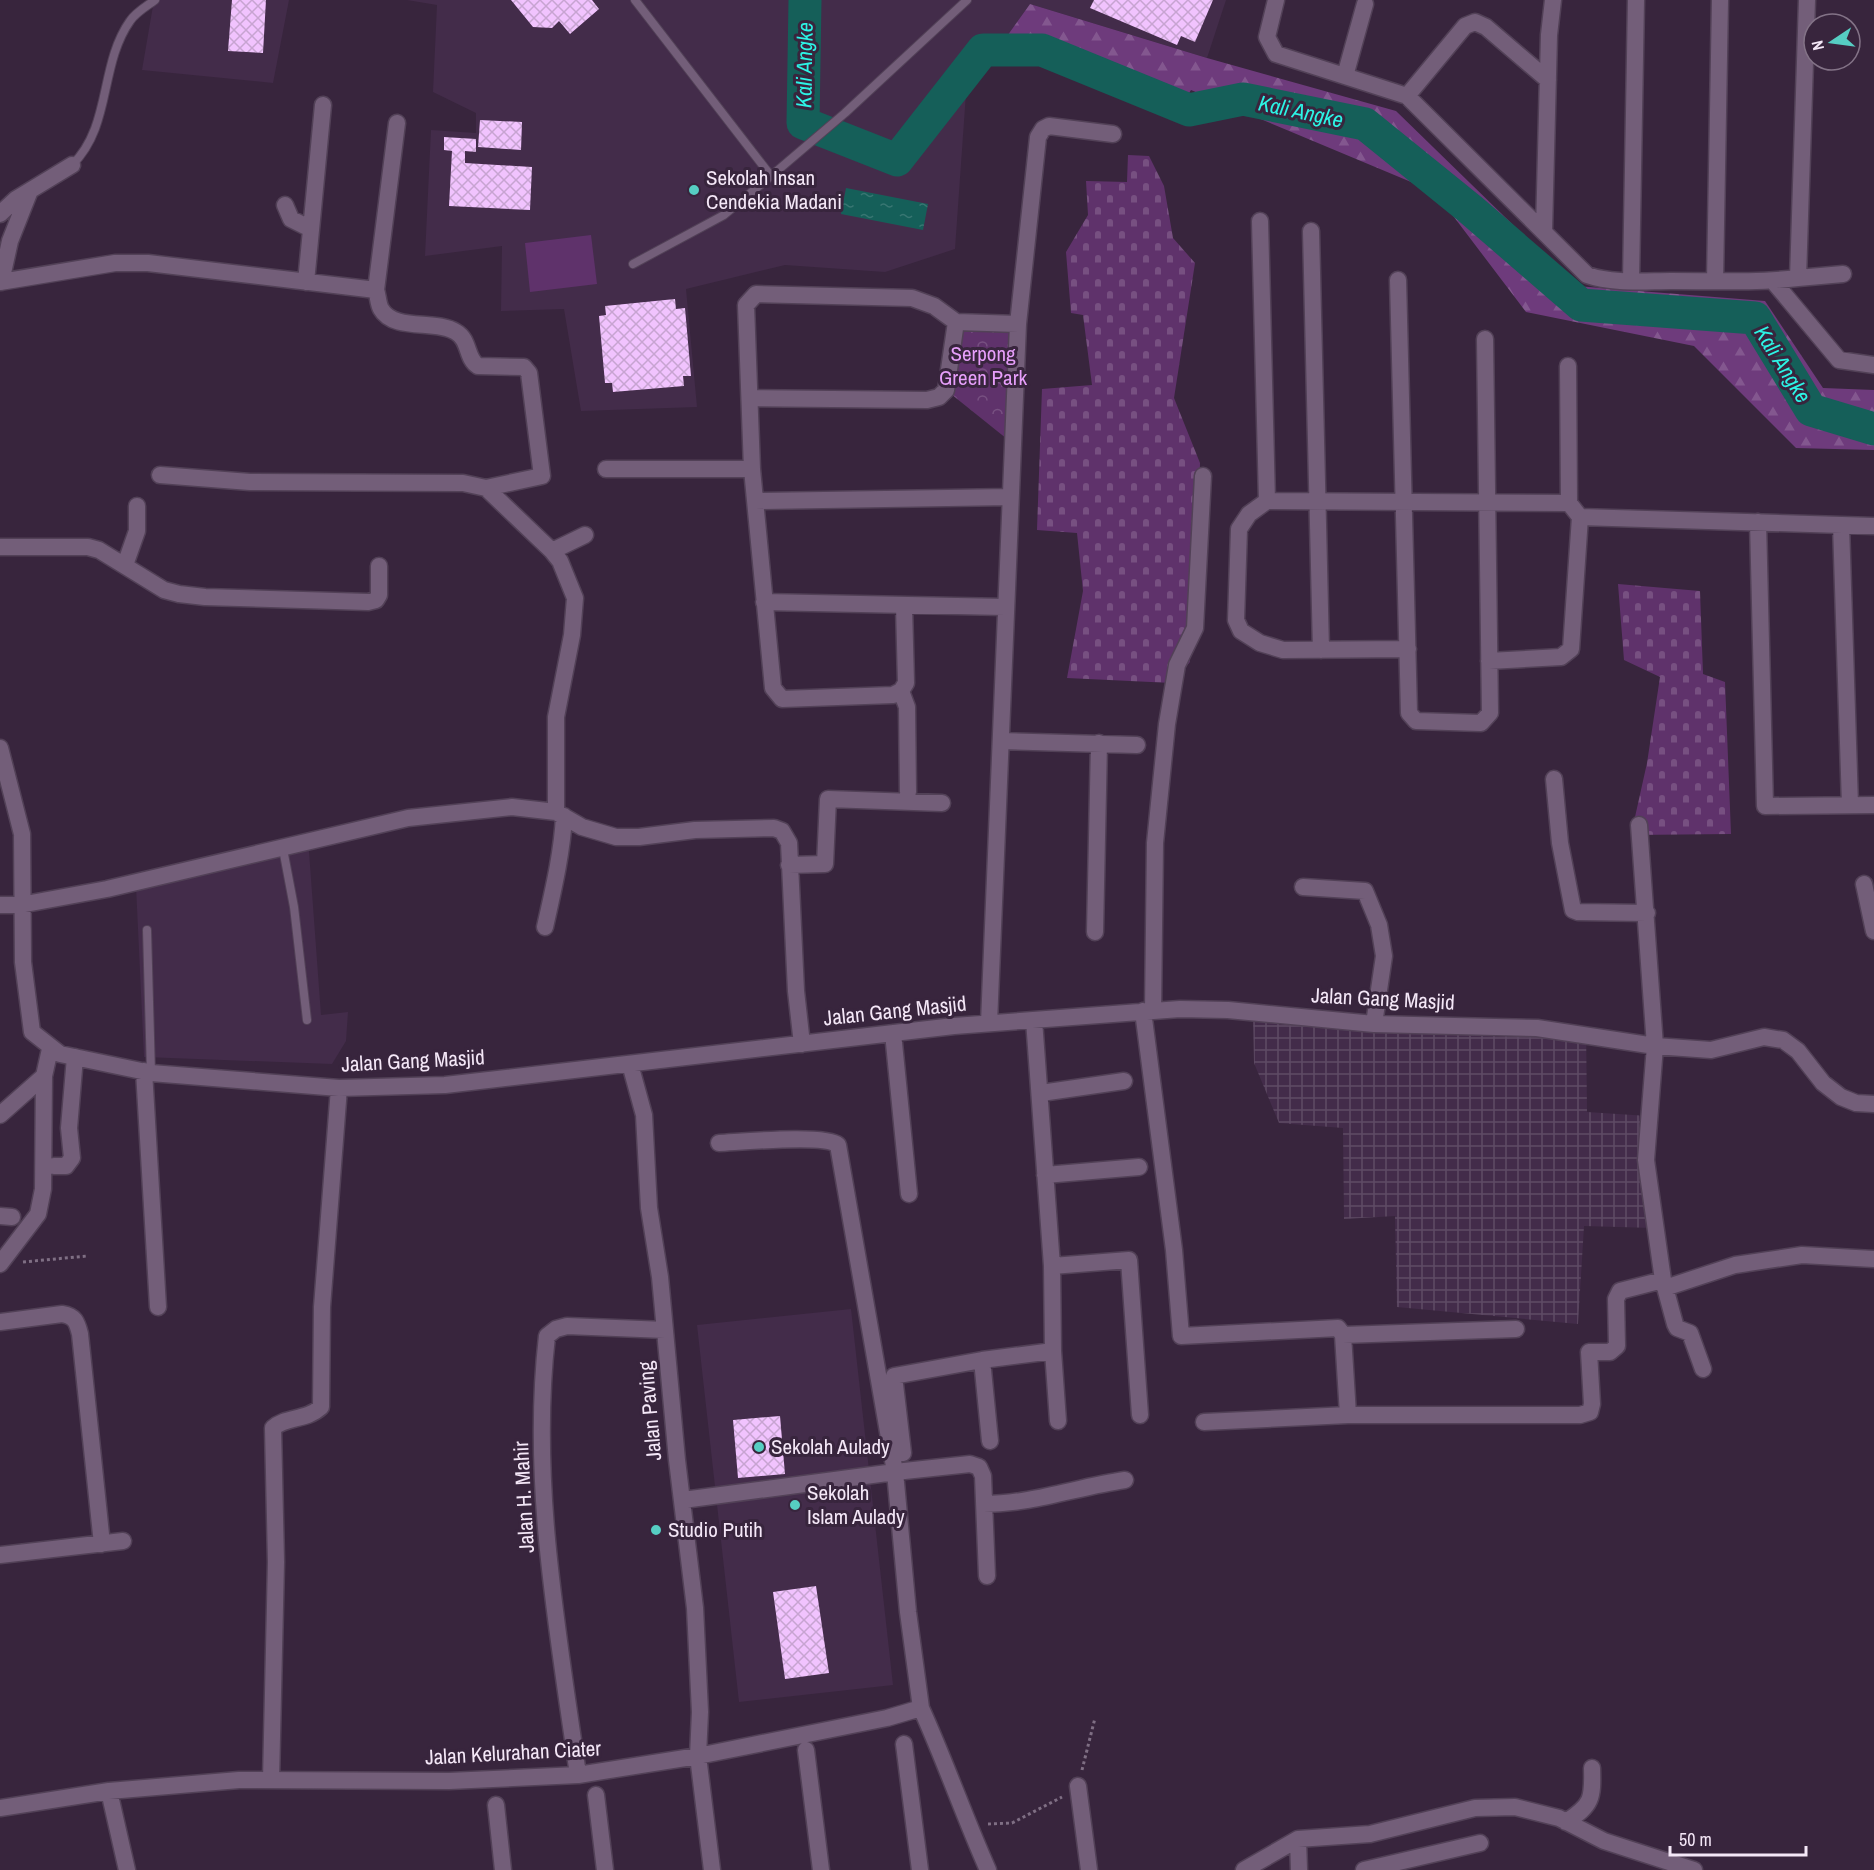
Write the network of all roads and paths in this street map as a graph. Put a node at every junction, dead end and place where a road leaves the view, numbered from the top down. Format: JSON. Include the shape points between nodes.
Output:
{"nodes":[{"id":1,"x":155,"y":0,"type":"edge"},
{"id":2,"x":635,"y":0,"type":"edge"},
{"id":3,"x":968,"y":0,"type":"edge"},
{"id":4,"x":1276,"y":0,"type":"edge"},
{"id":5,"x":1553,"y":0,"type":"edge"},
{"id":6,"x":1636,"y":0,"type":"edge"},
{"id":7,"x":1720,"y":0,"type":"edge"},
{"id":8,"x":1807,"y":0,"type":"edge"},
{"id":9,"x":1365,"y":4,"type":"dead end"},
{"id":10,"x":1346,"y":76,"type":"junction"},
{"id":11,"x":1548,"y":80,"type":"junction"},
{"id":12,"x":1407,"y":96,"type":"junction"},
{"id":13,"x":324,"y":105,"type":"dead end"},
{"id":14,"x":397,"y":123,"type":"dead end"},
{"id":15,"x":1113,"y":134,"type":"dead end"},
{"id":16,"x":72,"y":165,"type":"joint"},
{"id":17,"x":771,"y":176,"type":"junction"},
{"id":18,"x":29,"y":193,"type":"junction"},
{"id":19,"x":285,"y":205,"type":"dead end"},
{"id":20,"x":0,"y":211,"type":"edge"},
{"id":21,"x":1260,"y":221,"type":"dead end"},
{"id":22,"x":311,"y":229,"type":"junction"},
{"id":23,"x":1311,"y":231,"type":"dead end"},
{"id":24,"x":1544,"y":231,"type":"junction"},
{"id":25,"x":633,"y":264,"type":"dead end"},
{"id":26,"x":1843,"y":274,"type":"dead end"},
{"id":27,"x":1798,"y":278,"type":"junction"},
{"id":28,"x":1398,"y":280,"type":"dead end"},
{"id":29,"x":1631,"y":280,"type":"junction"},
{"id":30,"x":1715,"y":281,"type":"junction"},
{"id":31,"x":1773,"y":281,"type":"junction"},
{"id":32,"x":0,"y":282,"type":"edge"},
{"id":33,"x":306,"y":282,"type":"junction"},
{"id":34,"x":376,"y":290,"type":"junction"},
{"id":35,"x":956,"y":322,"type":"junction"},
{"id":36,"x":1018,"y":324,"type":"junction"},
{"id":37,"x":1485,"y":339,"type":"dead end"},
{"id":38,"x":1874,"y":365,"type":"edge"},
{"id":39,"x":1568,"y":366,"type":"dead end"},
{"id":40,"x":750,"y":398,"type":"junction"},
{"id":41,"x":606,"y":469,"type":"dead end"},
{"id":42,"x":752,"y":469,"type":"junction"},
{"id":43,"x":160,"y":475,"type":"dead end"},
{"id":44,"x":1203,"y":476,"type":"dead end"},
{"id":45,"x":486,"y":488,"type":"junction"},
{"id":46,"x":1009,"y":497,"type":"junction"},
{"id":47,"x":756,"y":501,"type":"junction"},
{"id":48,"x":1267,"y":501,"type":"junction"},
{"id":49,"x":1318,"y":502,"type":"junction"},
{"id":50,"x":1405,"y":502,"type":"junction"},
{"id":51,"x":1487,"y":502,"type":"junction"},
{"id":52,"x":1569,"y":503,"type":"junction"},
{"id":53,"x":137,"y":506,"type":"dead end"},
{"id":54,"x":1580,"y":517,"type":"junction"},
{"id":55,"x":1758,"y":522,"type":"junction"},
{"id":56,"x":1841,"y":525,"type":"junction"},
{"id":57,"x":1874,"y":526,"type":"edge"},
{"id":58,"x":585,"y":535,"type":"dead end"},
{"id":59,"x":0,"y":547,"type":"edge"},
{"id":60,"x":552,"y":551,"type":"junction"},
{"id":61,"x":125,"y":565,"type":"junction"},
{"id":62,"x":379,"y":566,"type":"dead end"},
{"id":63,"x":764,"y":603,"type":"junction"},
{"id":64,"x":904,"y":606,"type":"junction"},
{"id":65,"x":1005,"y":607,"type":"junction"},
{"id":66,"x":1408,"y":649,"type":"junction"},
{"id":67,"x":1321,"y":650,"type":"junction"},
{"id":68,"x":1489,"y":661,"type":"junction"},
{"id":69,"x":901,"y":691,"type":"junction"},
{"id":70,"x":1001,"y":741,"type":"junction"},
{"id":71,"x":1099,"y":743,"type":"junction"},
{"id":72,"x":1137,"y":745,"type":"dead end"},
{"id":73,"x":0,"y":748,"type":"edge"},
{"id":74,"x":1554,"y":779,"type":"dead end"},
{"id":75,"x":909,"y":792,"type":"dead end"},
{"id":76,"x":942,"y":803,"type":"dead end"},
{"id":77,"x":1850,"y":805,"type":"junction"},
{"id":78,"x":1874,"y":805,"type":"edge"},
{"id":79,"x":560,"y":814,"type":"junction"},
{"id":80,"x":1639,"y":825,"type":"dead end"},
{"id":81,"x":283,"y":849,"type":"junction"},
{"id":82,"x":789,"y":865,"type":"junction"},
{"id":83,"x":1864,"y":884,"type":"dead end"},
{"id":84,"x":1303,"y":887,"type":"dead end"},
{"id":85,"x":0,"y":904,"type":"edge"},
{"id":86,"x":20,"y":905,"type":"junction"},
{"id":87,"x":1647,"y":913,"type":"junction"},
{"id":88,"x":546,"y":927,"type":"dead end"},
{"id":89,"x":147,"y":930,"type":"dead end"},
{"id":90,"x":1874,"y":931,"type":"edge"},
{"id":91,"x":1095,"y":932,"type":"dead end"},
{"id":92,"x":1148,"y":1011,"type":"junction"},
{"id":93,"x":307,"y":1020,"type":"dead end"},
{"id":94,"x":1034,"y":1020,"type":"junction"},
{"id":95,"x":989,"y":1023,"type":"junction"},
{"id":96,"x":1374,"y":1024,"type":"junction"},
{"id":97,"x":893,"y":1033,"type":"junction"},
{"id":98,"x":802,"y":1044,"type":"junction"},
{"id":99,"x":1655,"y":1046,"type":"junction"},
{"id":100,"x":50,"y":1049,"type":"junction"},
{"id":101,"x":75,"y":1057,"type":"junction"},
{"id":102,"x":630,"y":1064,"type":"junction"},
{"id":103,"x":148,"y":1072,"type":"junction"},
{"id":104,"x":44,"y":1076,"type":"junction"},
{"id":105,"x":1124,"y":1082,"type":"dead end"},
{"id":106,"x":339,"y":1088,"type":"junction"},
{"id":107,"x":1041,"y":1093,"type":"junction"},
{"id":108,"x":1874,"y":1104,"type":"edge"},
{"id":109,"x":0,"y":1115,"type":"edge"},
{"id":110,"x":719,"y":1143,"type":"dead end"},
{"id":111,"x":54,"y":1166,"type":"dead end"},
{"id":112,"x":1139,"y":1167,"type":"dead end"},
{"id":113,"x":1044,"y":1175,"type":"junction"},
{"id":114,"x":909,"y":1194,"type":"dead end"},
{"id":115,"x":87,"y":1256,"type":"dead end"},
{"id":116,"x":1874,"y":1259,"type":"edge"},
{"id":117,"x":0,"y":1264,"type":"edge"},
{"id":118,"x":1052,"y":1266,"type":"junction"},
{"id":119,"x":1664,"y":1284,"type":"junction"},
{"id":120,"x":158,"y":1307,"type":"dead end"},
{"id":121,"x":0,"y":1322,"type":"edge"},
{"id":122,"x":1516,"y":1329,"type":"dead end"},
{"id":123,"x":665,"y":1330,"type":"junction"},
{"id":124,"x":1343,"y":1335,"type":"junction"},
{"id":125,"x":1053,"y":1351,"type":"junction"},
{"id":126,"x":982,"y":1360,"type":"junction"},
{"id":127,"x":1703,"y":1369,"type":"dead end"},
{"id":128,"x":1140,"y":1415,"type":"dead end"},
{"id":129,"x":1347,"y":1415,"type":"junction"},
{"id":130,"x":1058,"y":1420,"type":"dead end"},
{"id":131,"x":1204,"y":1422,"type":"dead end"},
{"id":132,"x":990,"y":1441,"type":"dead end"},
{"id":133,"x":903,"y":1453,"type":"dead end"},
{"id":134,"x":895,"y":1472,"type":"junction"},
{"id":135,"x":1125,"y":1480,"type":"dead end"},
{"id":136,"x":683,"y":1500,"type":"junction"},
{"id":137,"x":984,"y":1504,"type":"junction"},
{"id":138,"x":123,"y":1540,"type":"dead end"},
{"id":139,"x":102,"y":1544,"type":"junction"},
{"id":140,"x":0,"y":1555,"type":"edge"},
{"id":141,"x":987,"y":1576,"type":"dead end"},
{"id":142,"x":921,"y":1708,"type":"junction"},
{"id":143,"x":1095,"y":1718,"type":"dead end"},
{"id":144,"x":904,"y":1744,"type":"dead end"},
{"id":145,"x":806,"y":1750,"type":"dead end"},
{"id":146,"x":698,"y":1756,"type":"junction"},
{"id":147,"x":1592,"y":1768,"type":"dead end"},
{"id":148,"x":578,"y":1775,"type":"junction"},
{"id":149,"x":272,"y":1780,"type":"junction"},
{"id":150,"x":1078,"y":1786,"type":"junction"},
{"id":151,"x":109,"y":1791,"type":"junction"},
{"id":152,"x":596,"y":1795,"type":"dead end"},
{"id":153,"x":496,"y":1805,"type":"dead end"},
{"id":154,"x":0,"y":1808,"type":"edge"},
{"id":155,"x":1566,"y":1822,"type":"junction"},
{"id":156,"x":968,"y":1825,"type":"junction"},
{"id":157,"x":1298,"y":1839,"type":"junction"},
{"id":158,"x":1480,"y":1843,"type":"dead end"},
{"id":159,"x":1650,"y":1864,"type":"edge"},
{"id":160,"x":1404,"y":1866,"type":"edge"},
{"id":161,"x":127,"y":1870,"type":"edge"},
{"id":162,"x":503,"y":1870,"type":"edge"},
{"id":163,"x":605,"y":1870,"type":"edge"},
{"id":164,"x":712,"y":1870,"type":"edge"},
{"id":165,"x":821,"y":1870,"type":"edge"},
{"id":166,"x":920,"y":1870,"type":"edge"},
{"id":167,"x":988,"y":1870,"type":"edge"},
{"id":168,"x":1089,"y":1870,"type":"edge"},
{"id":169,"x":1244,"y":1870,"type":"edge"},
{"id":170,"x":1299,"y":1870,"type":"edge"},
{"id":171,"x":1364,"y":1870,"type":"edge"},
{"id":172,"x":1694,"y":1870,"type":"edge"}],
"edges":[{"from":1,"to":16,"type":"lane","via":[[131,19],[119,41],[99,124]]},
{"from":2,"to":17,"type":"lane"},
{"from":3,"to":17,"type":"lane"},
{"from":4,"to":10,"type":"street","via":[[1267,37],[1276,54]]},
{"from":5,"to":11,"type":"street"},
{"from":6,"to":29,"type":"street"},
{"from":7,"to":30,"type":"street"},
{"from":8,"to":27,"type":"street"},
{"from":9,"to":10,"type":"street"},
{"from":10,"to":12,"type":"street"},
{"from":11,"to":12,"type":"street","via":[[1475,22],[1465,26]]},
{"from":11,"to":24,"type":"street"},
{"from":12,"to":24,"type":"street"},
{"from":13,"to":22,"type":"street"},
{"from":14,"to":34,"type":"street"},
{"from":15,"to":36,"type":"street","via":[[1049,126],[1038,137]]},
{"from":16,"to":18,"type":"street"},
{"from":17,"to":25,"type":"lane","via":[[724,215]]},
{"from":18,"to":20,"type":"street"},
{"from":18,"to":32,"type":"street","via":[[10,241]]},
{"from":19,"to":22,"type":"street","via":[[291,219]]},
{"from":21,"to":48,"type":"street"},
{"from":22,"to":33,"type":"street"},
{"from":23,"to":49,"type":"street"},
{"from":24,"to":29,"type":"street","via":[[1587,275]]},
{"from":26,"to":27,"type":"street"},
{"from":27,"to":31,"type":"street"},
{"from":28,"to":50,"type":"street"},
{"from":29,"to":30,"type":"street"},
{"from":30,"to":31,"type":"street"},
{"from":31,"to":38,"type":"street","via":[[1839,360]]},
{"from":32,"to":33,"type":"street","via":[[115,263],[148,263]]},
{"from":33,"to":34,"type":"street"},
{"from":34,"to":45,"type":"street","via":[[381,309],[391,318],[453,329],[460,334],[478,366],[528,368],[542,476]]},
{"from":35,"to":36,"type":"street"},
{"from":35,"to":40,"type":"street","via":[[946,390],[939,397]]},
{"from":35,"to":40,"type":"street","via":[[934,306],[912,297],[756,294],[746,305]]},
{"from":36,"to":46,"type":"street"},
{"from":37,"to":51,"type":"street"},
{"from":39,"to":52,"type":"street"},
{"from":40,"to":42,"type":"street"},
{"from":41,"to":42,"type":"street"},
{"from":42,"to":47,"type":"street"},
{"from":43,"to":45,"type":"street","via":[[250,482],[464,483]]},
{"from":44,"to":92,"type":"street","via":[[1195,628],[1177,665],[1167,724],[1155,843]]},
{"from":45,"to":60,"type":"street"},
{"from":46,"to":47,"type":"street"},
{"from":46,"to":65,"type":"street"},
{"from":47,"to":63,"type":"street"},
{"from":48,"to":49,"type":"street"},
{"from":48,"to":67,"type":"street","via":[[1249,514],[1239,530],[1236,620],[1241,631],[1260,643],[1283,650]]},
{"from":49,"to":50,"type":"street"},
{"from":49,"to":67,"type":"street"},
{"from":50,"to":51,"type":"street"},
{"from":50,"to":66,"type":"street"},
{"from":51,"to":52,"type":"street"},
{"from":51,"to":68,"type":"street"},
{"from":52,"to":54,"type":"street"},
{"from":53,"to":61,"type":"street","via":[[137,531]]},
{"from":54,"to":55,"type":"street"},
{"from":54,"to":68,"type":"street","via":[[1571,649],[1561,657]]},
{"from":55,"to":56,"type":"street"},
{"from":55,"to":77,"type":"street","via":[[1765,806]]},
{"from":56,"to":57,"type":"street"},
{"from":56,"to":77,"type":"street"},
{"from":58,"to":60,"type":"street"},
{"from":59,"to":61,"type":"street","via":[[88,547]]},
{"from":60,"to":79,"type":"street","via":[[575,598],[556,717]]},
{"from":61,"to":62,"type":"street","via":[[164,590],[179,594],[368,602],[379,594]]},
{"from":63,"to":64,"type":"street"},
{"from":63,"to":69,"type":"street","via":[[773,688],[782,699],[893,695]]},
{"from":64,"to":65,"type":"street"},
{"from":64,"to":69,"type":"street","via":[[906,683]]},
{"from":65,"to":70,"type":"street"},
{"from":66,"to":67,"type":"street"},
{"from":66,"to":68,"type":"street","via":[[1409,713],[1416,721],[1481,723],[1490,713]]},
{"from":69,"to":75,"type":"street","via":[[907,707]]},
{"from":70,"to":71,"type":"street"},
{"from":70,"to":95,"type":"street"},
{"from":71,"to":72,"type":"street"},
{"from":71,"to":91,"type":"street"},
{"from":73,"to":86,"type":"street","via":[[22,834]]},
{"from":74,"to":87,"type":"street","via":[[1560,843],[1573,910]]},
{"from":76,"to":82,"type":"street","via":[[828,799],[825,864]]},
{"from":77,"to":78,"type":"street"},
{"from":79,"to":81,"type":"street","via":[[512,807],[408,818]]},
{"from":79,"to":82,"type":"street","via":[[582,827],[616,837],[774,828],[787,835]]},
{"from":79,"to":88,"type":"street","via":[[562,848]]},
{"from":80,"to":87,"type":"street"},
{"from":81,"to":86,"type":"street"},
{"from":81,"to":93,"type":"lane"},
{"from":82,"to":98,"type":"street"},
{"from":83,"to":90,"type":"street"},
{"from":84,"to":96,"type":"street","via":[[1365,891],[1379,925],[1384,956]]},
{"from":85,"to":86,"type":"street"},
{"from":86,"to":100,"type":"street","via":[[32,1032]]},
{"from":87,"to":99,"type":"street"},
{"from":89,"to":103,"type":"lane"},
{"from":92,"to":94,"type":"street","name":"Jalan Gang Masjid"},
{"from":92,"to":96,"type":"street","name":"Jalan Gang Masjid","via":[[1228,1010]]},
{"from":92,"to":124,"type":"street","via":[[1180,1336],[1338,1328]]},
{"from":94,"to":95,"type":"street","name":"Jalan Gang Masjid"},
{"from":94,"to":107,"type":"street"},
{"from":95,"to":97,"type":"street","name":"Jalan Gang Masjid"},
{"from":96,"to":99,"type":"street","name":"Jalan Gang Masjid","via":[[1537,1028]]},
{"from":97,"to":98,"type":"street","name":"Jalan Gang Masjid"},
{"from":97,"to":114,"type":"street"},
{"from":98,"to":102,"type":"street","name":"Jalan Gang Masjid"},
{"from":99,"to":108,"type":"street","name":"Jalan Gang Masjid","via":[[1711,1050],[1764,1037],[1783,1040],[1841,1097]]},
{"from":99,"to":119,"type":"street","via":[[1646,1160]]},
{"from":100,"to":101,"type":"street","name":"Jalan Gang Masjid"},
{"from":100,"to":104,"type":"street"},
{"from":101,"to":103,"type":"street","name":"Jalan Gang Masjid"},
{"from":101,"to":111,"type":"street","via":[[69,1128],[72,1158],[66,1166]]},
{"from":102,"to":106,"type":"street","name":"Jalan Gang Masjid","via":[[445,1084]]},
{"from":102,"to":123,"type":"street","name":"Jalan Paving","via":[[644,1115],[649,1208]]},
{"from":103,"to":106,"type":"street","name":"Jalan Gang Masjid"},
{"from":103,"to":120,"type":"street"},
{"from":104,"to":109,"type":"street"},
{"from":104,"to":117,"type":"street","via":[[43,1189],[38,1214]]},
{"from":105,"to":107,"type":"street"},
{"from":106,"to":149,"type":"street","via":[[322,1307],[321,1407],[314,1414],[280,1422],[273,1428],[276,1562]]},
{"from":107,"to":113,"type":"street"},
{"from":110,"to":134,"type":"street","via":[[816,1139],[832,1140],[838,1145]]},
{"from":112,"to":113,"type":"street"},
{"from":113,"to":118,"type":"street"},
{"from":115,"to":117,"type":"path"},
{"from":116,"to":119,"type":"street","via":[[1802,1255],[1735,1265]]},
{"from":118,"to":125,"type":"street"},
{"from":118,"to":128,"type":"street","via":[[1129,1260]]},
{"from":119,"to":127,"type":"street","via":[[1676,1326],[1690,1333]]},
{"from":119,"to":129,"type":"street","via":[[1620,1291],[1616,1299],[1617,1346],[1610,1352],[1589,1352],[1590,1412]]},
{"from":121,"to":139,"type":"street","via":[[62,1314],[76,1320]]},
{"from":122,"to":124,"type":"street"},
{"from":123,"to":136,"type":"street","name":"Jalan Paving"},
{"from":123,"to":148,"type":"street","name":"Jalan H. Mahir","via":[[567,1326],[547,1336],[543,1372],[546,1530]]},
{"from":124,"to":129,"type":"street"},
{"from":125,"to":126,"type":"street"},
{"from":125,"to":130,"type":"street"},
{"from":126,"to":132,"type":"street"},
{"from":126,"to":133,"type":"street","via":[[894,1376]]},
{"from":129,"to":131,"type":"street"},
{"from":134,"to":136,"type":"street"},
{"from":134,"to":137,"type":"street","via":[[975,1464],[983,1476]]},
{"from":134,"to":142,"type":"street"},
{"from":135,"to":137,"type":"street","via":[[1027,1502]]},
{"from":136,"to":146,"type":"street","name":"Jalan Paving","via":[[696,1618]]},
{"from":137,"to":141,"type":"street"},
{"from":138,"to":139,"type":"street"},
{"from":139,"to":140,"type":"street"},
{"from":142,"to":146,"type":"street","name":"Jalan Kelurahan Ciater"},
{"from":142,"to":156,"type":"street"},
{"from":143,"to":150,"type":"path"},
{"from":144,"to":166,"type":"street"},
{"from":145,"to":165,"type":"street"},
{"from":146,"to":148,"type":"street","name":"Jalan Kelurahan Ciater"},
{"from":146,"to":164,"type":"street","name":"Jalan Paving"},
{"from":147,"to":155,"type":"street","via":[[1590,1801]]},
{"from":148,"to":149,"type":"street","name":"Jalan Kelurahan Ciater"},
{"from":149,"to":151,"type":"street","name":"Jalan Kelurahan Ciater"},
{"from":150,"to":156,"type":"path","via":[[1051,1805],[1012,1823]]},
{"from":150,"to":168,"type":"street"},
{"from":151,"to":154,"type":"street","name":"Jalan Kelurahan Ciater"},
{"from":151,"to":161,"type":"street"},
{"from":152,"to":163,"type":"street"},
{"from":153,"to":162,"type":"street"},
{"from":155,"to":157,"type":"street","via":[[1515,1807],[1475,1808],[1370,1834]]},
{"from":155,"to":159,"type":"street"},
{"from":156,"to":167,"type":"street"},
{"from":157,"to":169,"type":"street"},
{"from":157,"to":170,"type":"street"},
{"from":158,"to":160,"type":"street"},
{"from":159,"to":172,"type":"street"},
{"from":160,"to":171,"type":"street"}]}
